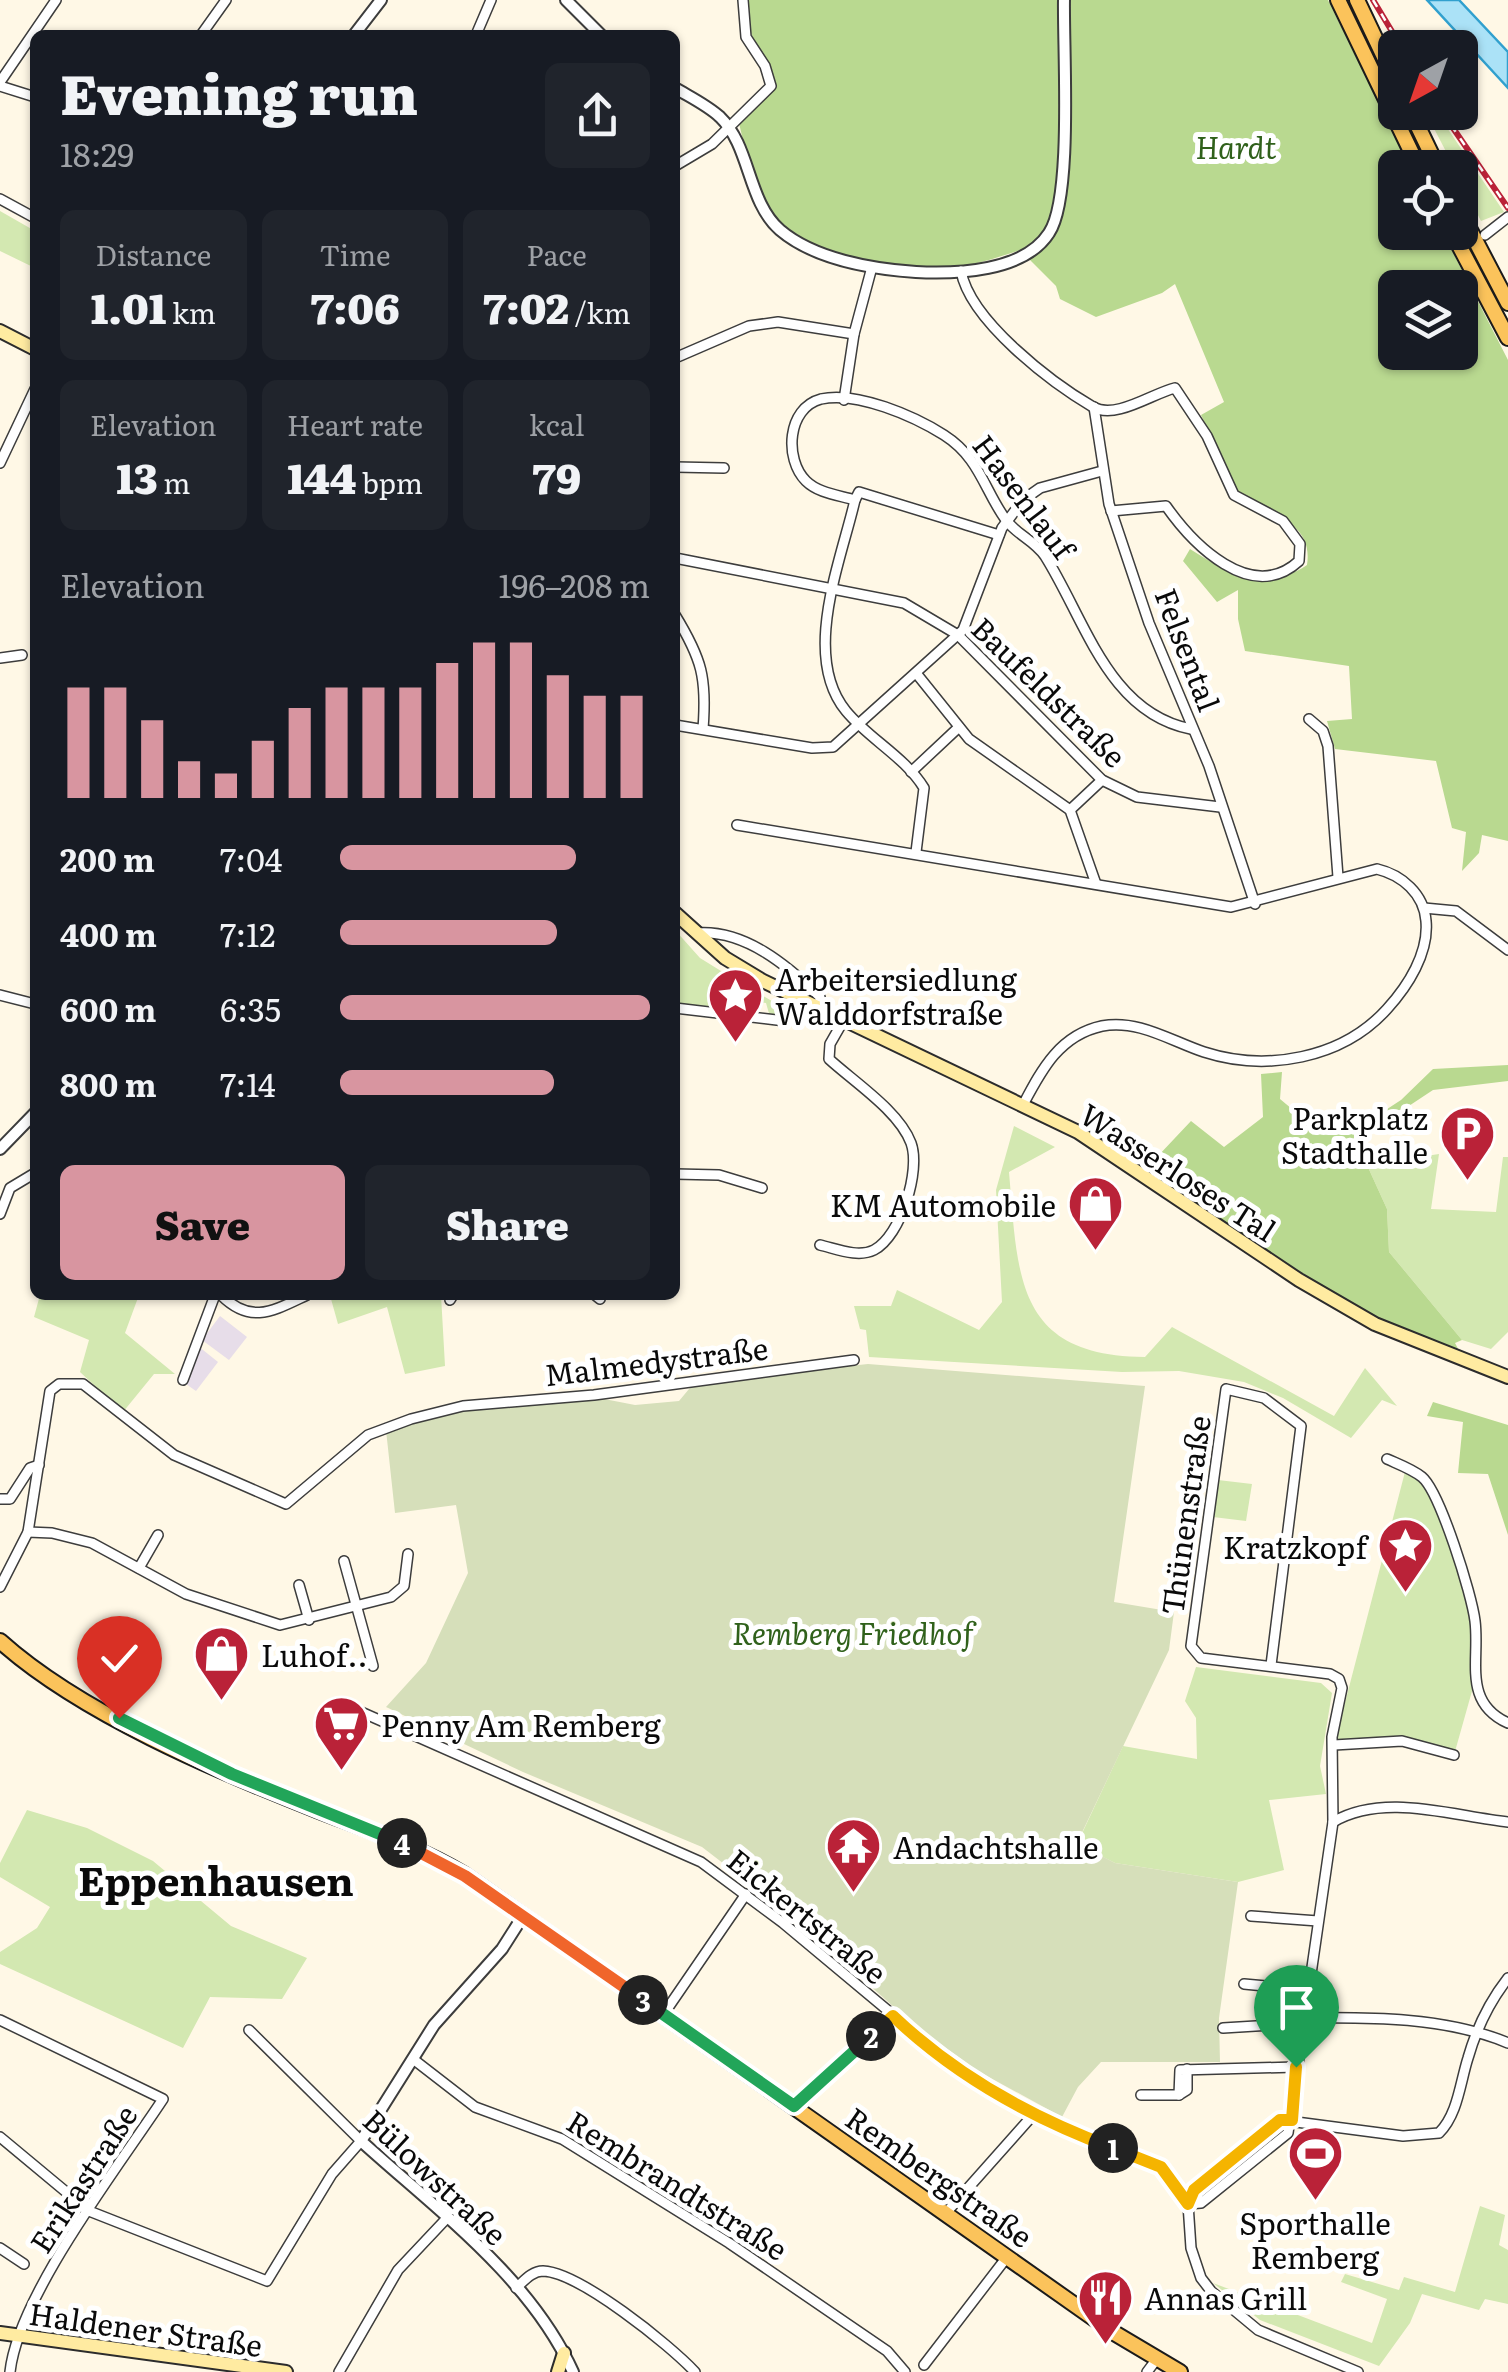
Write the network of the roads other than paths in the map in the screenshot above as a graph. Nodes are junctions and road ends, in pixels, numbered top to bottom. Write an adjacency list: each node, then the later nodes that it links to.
1 (56, 0): 10 (street)
2 (226, 0): 11 (street)
3 (381, 0): 12 (street)
4 (491, 0): 13 (street)
5 (566, 0): 14 (street)
6 (743, 0): 20 (street)
7 (1064, 0): 30 (street)
8 (1338, 0): 21 (main road)
9 (1357, 0): 16 (main road)
10 (36, 30)
11 (204, 30)
12 (358, 30)
13 (478, 30)
14 (596, 30)
15 (30, 39): 17 (street)
16 (1378, 44)
17 (0, 84): 19 (street)
18 (680, 91): 20 (street)
19 (30, 95)
20 (728, 128): 22 (street); 29 (street)
21 (1410, 150)
22 (680, 163)
23 (0, 199): 24 (street)
24 (30, 215)
25 (1508, 217): 26 (street)
26 (1485, 235)
27 (1478, 246): 31 (main road)
28 (1462, 250): 34 (main road)
29 (872, 267): 30 (street); 33 (street)
30 (961, 271): 39 (street)
31 (1508, 303)
32 (0, 331): 35 (main road)
33 (854, 334): 36 (street); 38 (street)
34 (1508, 338)
35 (30, 346)
36 (680, 356)
37 (30, 400): 40 (street)
38 (844, 400): 44 (street, Hasenlauf); 46 (street, Hasenlauf)
39 (1094, 407): 43 (street, Felsental); 45 (street)
40 (0, 463)
41 (680, 467): 42 (street)
42 (724, 468)
43 (1102, 471): 45 (street, Felsental); 46 (street)
44 (854, 500): 47 (street, Hasenlauf); 49 (street)
45 (1111, 511): 59 (street, Felsental)
46 (1006, 522): 47 (street); 59 (street, Hasenlauf)
47 (999, 535): 51 (street)
48 (680, 559): 49 (street, Baufeldstraße)
49 (835, 587): 51 (street, Baufeldstraße); 56 (street)
50 (680, 623): 60 (street)
51 (958, 635): 54 (street); 62 (street, Baufeldstraße)
52 (22, 655): 53 (street)
53 (0, 658)
54 (916, 673): 56 (street); 57 (street)
55 (1309, 719): 67 (street)
56 (860, 724): 60 (street); 61 (street)
57 (959, 726): 61 (street); 64 (street)
58 (680, 727): 60 (street)
59 (1191, 729): 63 (street, Felsental)
60 (703, 730)
61 (911, 772): 66 (street)
62 (1102, 780): 63 (street, Baufeldstraße); 64 (street)
63 (1220, 807): 69 (street, Felsental)
64 (1070, 810): 68 (street)
65 (738, 824): 66 (street)
66 (916, 852): 68 (street)
67 (1338, 877): 69 (street); 70 (street)
68 (1096, 884): 69 (street)
69 (1255, 904)
70 (1424, 908): 73 (street); 82 (street)
71 (680, 918): 72 (main road, Wasserloses Tal)
72 (695, 933): 78 (main road, Wasserloses Tal); 78 (street)
73 (1508, 950)
74 (0, 994): 75 (street)
75 (30, 1003)
76 (761, 1005): 79 (street)
77 (680, 1009): 79 (street)
78 (819, 1012): 81 (main road, Wasserloses Tal)
79 (760, 1019): 80 (street)
80 (784, 1021)
81 (842, 1022): 82 (main road, Wasserloses Tal); 91 (street)
82 (1024, 1103): 96 (main road, Wasserloses Tal)
83 (30, 1119): 84 (street)
84 (0, 1149)
85 (680, 1174): 89 (street)
86 (30, 1175): 88 (street)
87 (0, 1178): 88 (street)
88 (10, 1188): 90 (street)
89 (762, 1188)
90 (0, 1214)
91 (820, 1245)
92 (216, 1300): 97 (street)
93 (226, 1300): 94 (street)
94 (297, 1300)
95 (854, 1360): 99 (street, Malmedystraße)
96 (1508, 1377)
97 (183, 1380)
98 (1387, 1459): 114 (street)
99 (40, 1465): 100 (street); 101 (street)
100 (0, 1498)
101 (28, 1532): 105 (street); 107 (street)
102 (158, 1534): 105 (street)
103 (408, 1554): 108 (street)
104 (344, 1561): 108 (street)
105 (139, 1568): 109 (street)
106 (299, 1585): 109 (street)
107 (0, 1587)
108 (357, 1606): 109 (street); 112 (street)
109 (309, 1620)
110 (0, 1640): 120 (main road, Rembergstraße)
111 (1271, 1665): 111 (street, Thünenstraße); 115 (street, Thünenstraße)
112 (373, 1666)
113 (343, 1704): 119 (street, Eickertstraße)
114 (1508, 1723)
115 (1334, 1745): 116 (street); 117 (street, Thünenstraße)
116 (1454, 1755)
117 (1334, 1822): 118 (street); 122 (street, Thünenstraße)
118 (1508, 1822)
119 (746, 1894): 126 (street); 127 (street, Eickertstraße)
120 (524, 1916): 126 (main road, Rembergstraße); 134 (street)
121 (1251, 1916): 122 (street)
122 (1318, 1921): 125 (street, Thünenstraße)
123 (1508, 1978): 132 (street)
124 (1244, 1984): 125 (street)
125 (1308, 1990): 129 (street, Thünenstraße)
126 (663, 2014): 137 (main road, Rembergstraße)
127 (893, 2016): 137 (street); 138 (street, Eickertstraße)
128 (0, 2020): 143 (street, Erikastraße)
129 (1304, 2020): 130 (street); 132 (street); 135 (street, Thünenstraße)
130 (1223, 2028)
131 (249, 2030): 141 (street, Bülowstraße)
132 (1478, 2030): 133 (street); 139 (street)
133 (1508, 2043)
134 (413, 2060): 141 (street); 161 (street, Rembrandtstraße)
135 (1296, 2067): 136 (street); 139 (street, Thünenstraße)
136 (1141, 2095)
137 (794, 2106): 144 (main road, Rembergstraße)
138 (1033, 2115): 142 (street, Eickertstraße); 144 (street)
139 (1292, 2120): 142 (street)
140 (0, 2137): 143 (street)
141 (360, 2141): 143 (street); 145 (street, Bülowstraße)
142 (1188, 2204): 163 (street)
143 (89, 2211): 151 (street, Erikastraße)
144 (945, 2214): 147 (main road, Rembergstraße)
145 (447, 2218): 149 (street, Bülowstraße); 157 (street)
146 (0, 2248): 148 (street)
147 (1007, 2257): 153 (street); 154 (main road, Rembergstraße)
148 (24, 2264)
149 (516, 2288): 152 (street, Bülowstraße); 160 (street)
150 (0, 2333): 151 (main road, Haldener Straße)
151 (16, 2337): 155 (street); 156 (main road, Haldener Straße)
152 (564, 2353): 158 (main road); 159 (street, Bülowstraße)
153 (924, 2365)
154 (1152, 2366): 162 (main road, Rembergstraße)
155 (10, 2372)
156 (286, 2372)
157 (339, 2372)
158 (558, 2372)
159 (573, 2372)
160 (695, 2372)
161 (905, 2372)
162 (1180, 2372)
163 (1358, 2372)

